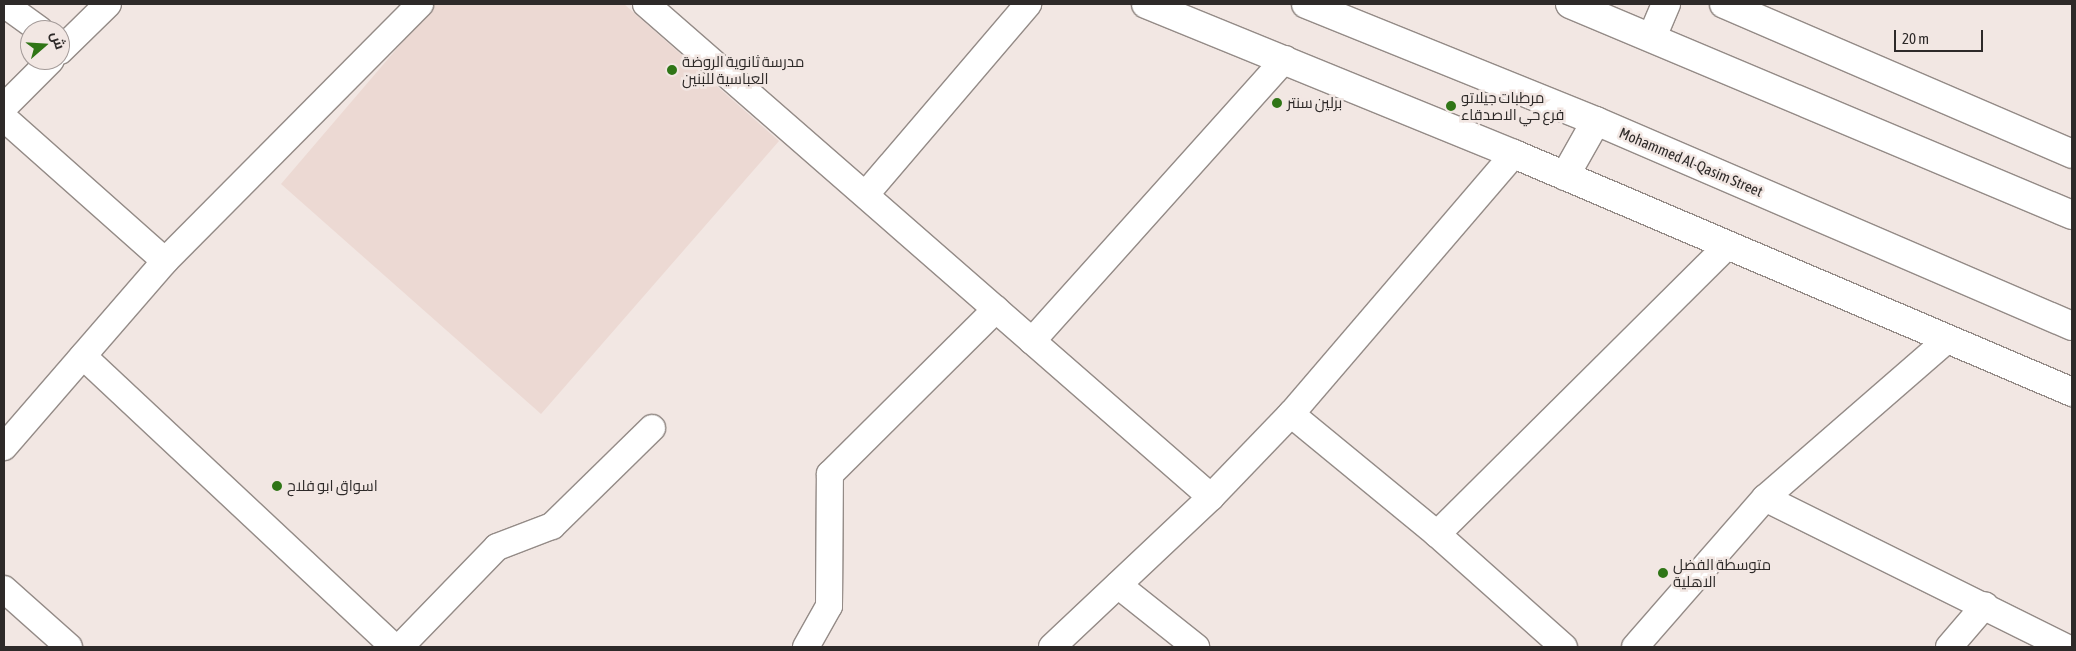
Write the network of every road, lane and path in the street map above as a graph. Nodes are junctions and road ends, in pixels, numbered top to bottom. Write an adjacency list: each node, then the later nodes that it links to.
1 (4, 4): 11 (street)
2 (108, 4): 13 (street)
3 (420, 4): 25 (street)
4 (646, 4): 22 (street)
5 (1028, 4): 22 (street)
6 (1146, 4): 14 (main road)
7 (1306, 4): 18 (main road, Mohammed Al-Qasim Street)
8 (1570, 4): 12 (main road)
9 (1666, 4): 12 (main road)
10 (1724, 4): 20 (main road)
11 (26, 20)
12 (1652, 37): 23 (main road)
13 (70, 40)
14 (1284, 59): 19 (main road); 29 (street)
15 (40, 70): 16 (street)
16 (4, 107)
17 (4, 118): 25 (street)
18 (1596, 121): 21 (main road); 27 (main road, Mohammed Al-Qasim Street)
19 (1514, 154): 21 (main road); 32 (street)
20 (2072, 154)
21 (1565, 176): 24 (main road)
22 (866, 194): 26 (street)
23 (2072, 215)
24 (1728, 245): 28 (main road); 37 (street)
25 (165, 261): 30 (street)
26 (996, 309): 29 (street); 44 (street)
27 (2072, 326)
28 (1948, 339): 31 (main road); 36 (street)
29 (1032, 341): 35 (street)
30 (83, 356): 34 (street); 42 (street)
31 (2072, 392)
32 (1291, 414): 35 (street); 37 (street)
33 (652, 428): 43 (street)
34 (4, 447)
35 (1210, 497): 38 (street)
36 (1765, 498): 40 (street); 48 (street)
37 (1437, 534): 47 (street)
38 (1118, 585): 45 (street); 46 (street)
39 (4, 589): 41 (street)
40 (1985, 605): 49 (street); 50 (street)
41 (70, 647)
42 (394, 647)
43 (400, 647)
44 (806, 647)
45 (1052, 647)
46 (1196, 647)
47 (1564, 647)
48 (1635, 647)
49 (1949, 647)
50 (2065, 647)

